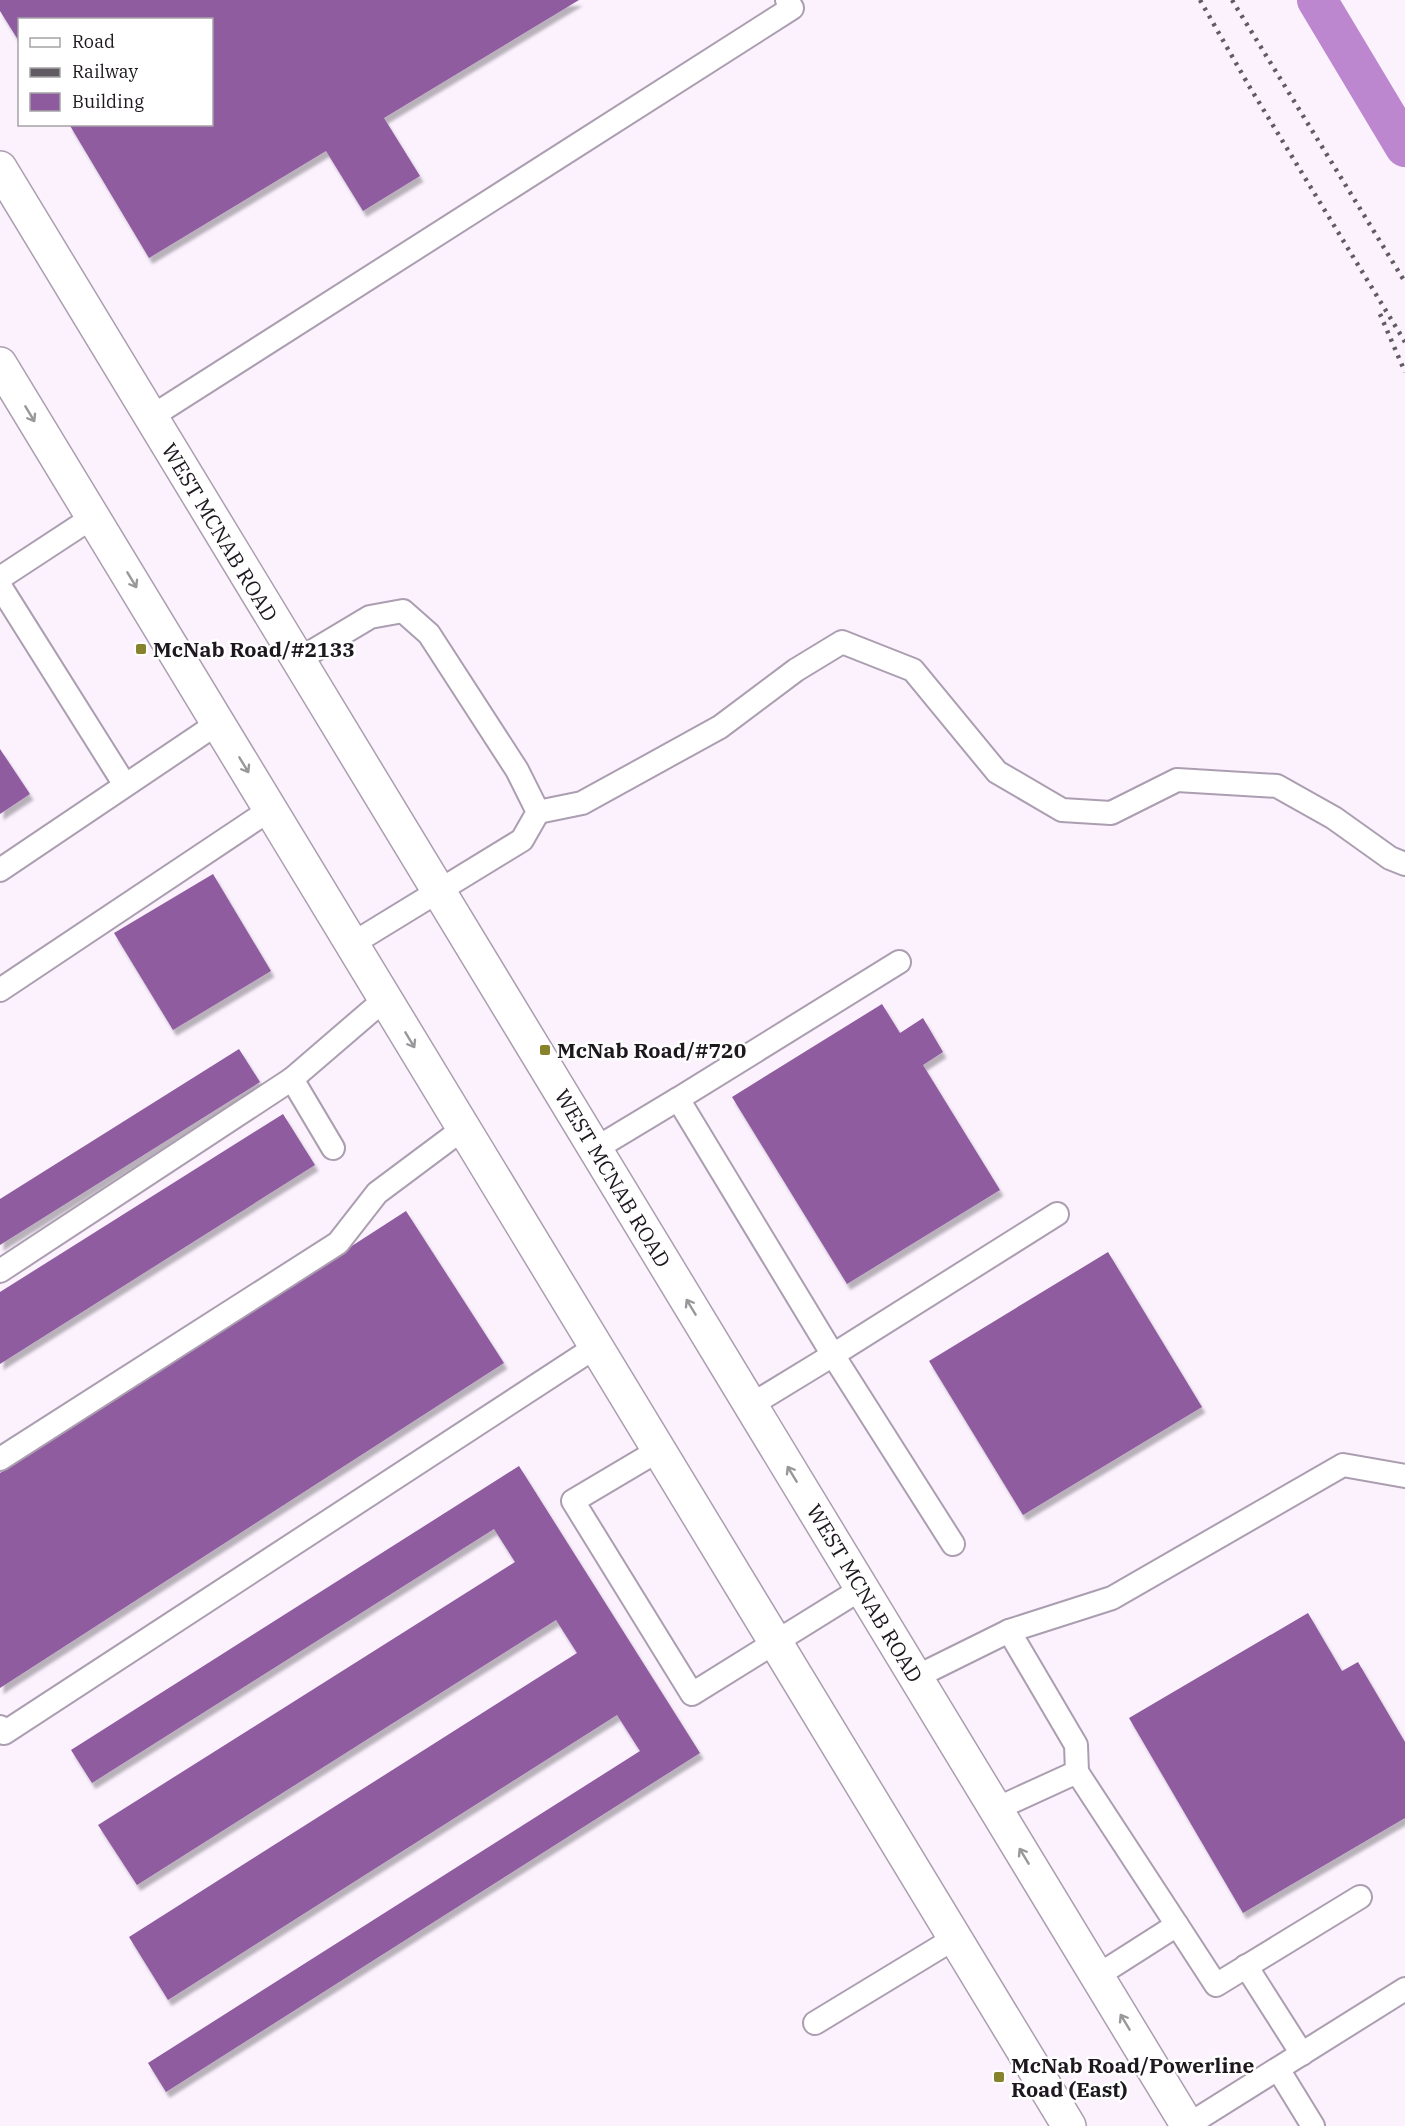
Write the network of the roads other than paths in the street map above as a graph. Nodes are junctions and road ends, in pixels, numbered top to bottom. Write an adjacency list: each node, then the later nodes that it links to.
1 (787, 0): 4 (lane)
2 (0, 168): 4 (main road, WEST MCNAB ROAD)
3 (0, 364): 5 (main road, one-way to 5)
4 (151, 417): 8 (main road, WEST MCNAB ROAD)
5 (93, 517): 6 (lane); 9 (main road, one-way to 9)
6 (0, 578)
7 (0, 586): 10 (lane)
8 (298, 660): 12 (lane); 15 (main road, WEST MCNAB ROAD)
9 (218, 723): 10 (lane); 11 (main road, one-way to 11)
10 (125, 785): 14 (lane)
11 (271, 809): 16 (main road); 18 (lane)
12 (538, 812): 13 (lane); 15 (lane)
13 (1405, 864)
14 (0, 870)
15 (439, 891): 16 (lane); 24 (main road, WEST MCNAB ROAD)
16 (352, 944): 19 (main road)
17 (899, 962): 21 (lane)
18 (0, 990)
19 (386, 999): 20 (lane); 22 (main road, one-way to 22)
20 (292, 1079): 23 (lane); 26 (lane)
21 (678, 1099): 24 (lane); 28 (lane)
22 (464, 1128): 27 (main road); 31 (lane)
23 (333, 1148)
24 (595, 1149): 29 (main road, WEST MCNAB ROAD, one-way to 24)
25 (1057, 1214): 28 (lane)
26 (0, 1271)
27 (597, 1347): 30 (main road); 38 (lane)
28 (833, 1355): 29 (lane); 33 (lane)
29 (751, 1405): 34 (main road, WEST MCNAB ROAD, one-way to 29)
30 (658, 1450): 36 (main road); 36 (lane)
31 (0, 1459)
32 (1405, 1476): 35 (lane)
33 (953, 1544)
34 (861, 1589): 36 (lane); 37 (main road, WEST MCNAB ROAD)
35 (1009, 1631): 37 (lane); 39 (lane)
36 (776, 1643): 43 (main road)
37 (916, 1677): 40 (main road, WEST MCNAB ROAD)
38 (0, 1727)
39 (1077, 1772): 40 (lane); 42 (lane)
40 (996, 1809): 45 (main road, WEST MCNAB ROAD, one-way to 40)
41 (1360, 1897): 44 (lane)
42 (1178, 1926): 44 (lane); 45 (lane)
43 (955, 1938): 47 (lane); 51 (main road)
44 (1246, 1966): 48 (lane)
45 (1098, 1976): 50 (main road, WEST MCNAB ROAD, one-way to 45)
46 (1405, 1989): 48 (lane)
47 (815, 2023)
48 (1302, 2054): 49 (lane)
49 (1278, 2069): 50 (lane); 52 (lane)
50 (1188, 2125)
51 (1069, 2126)
52 (1313, 2126)

